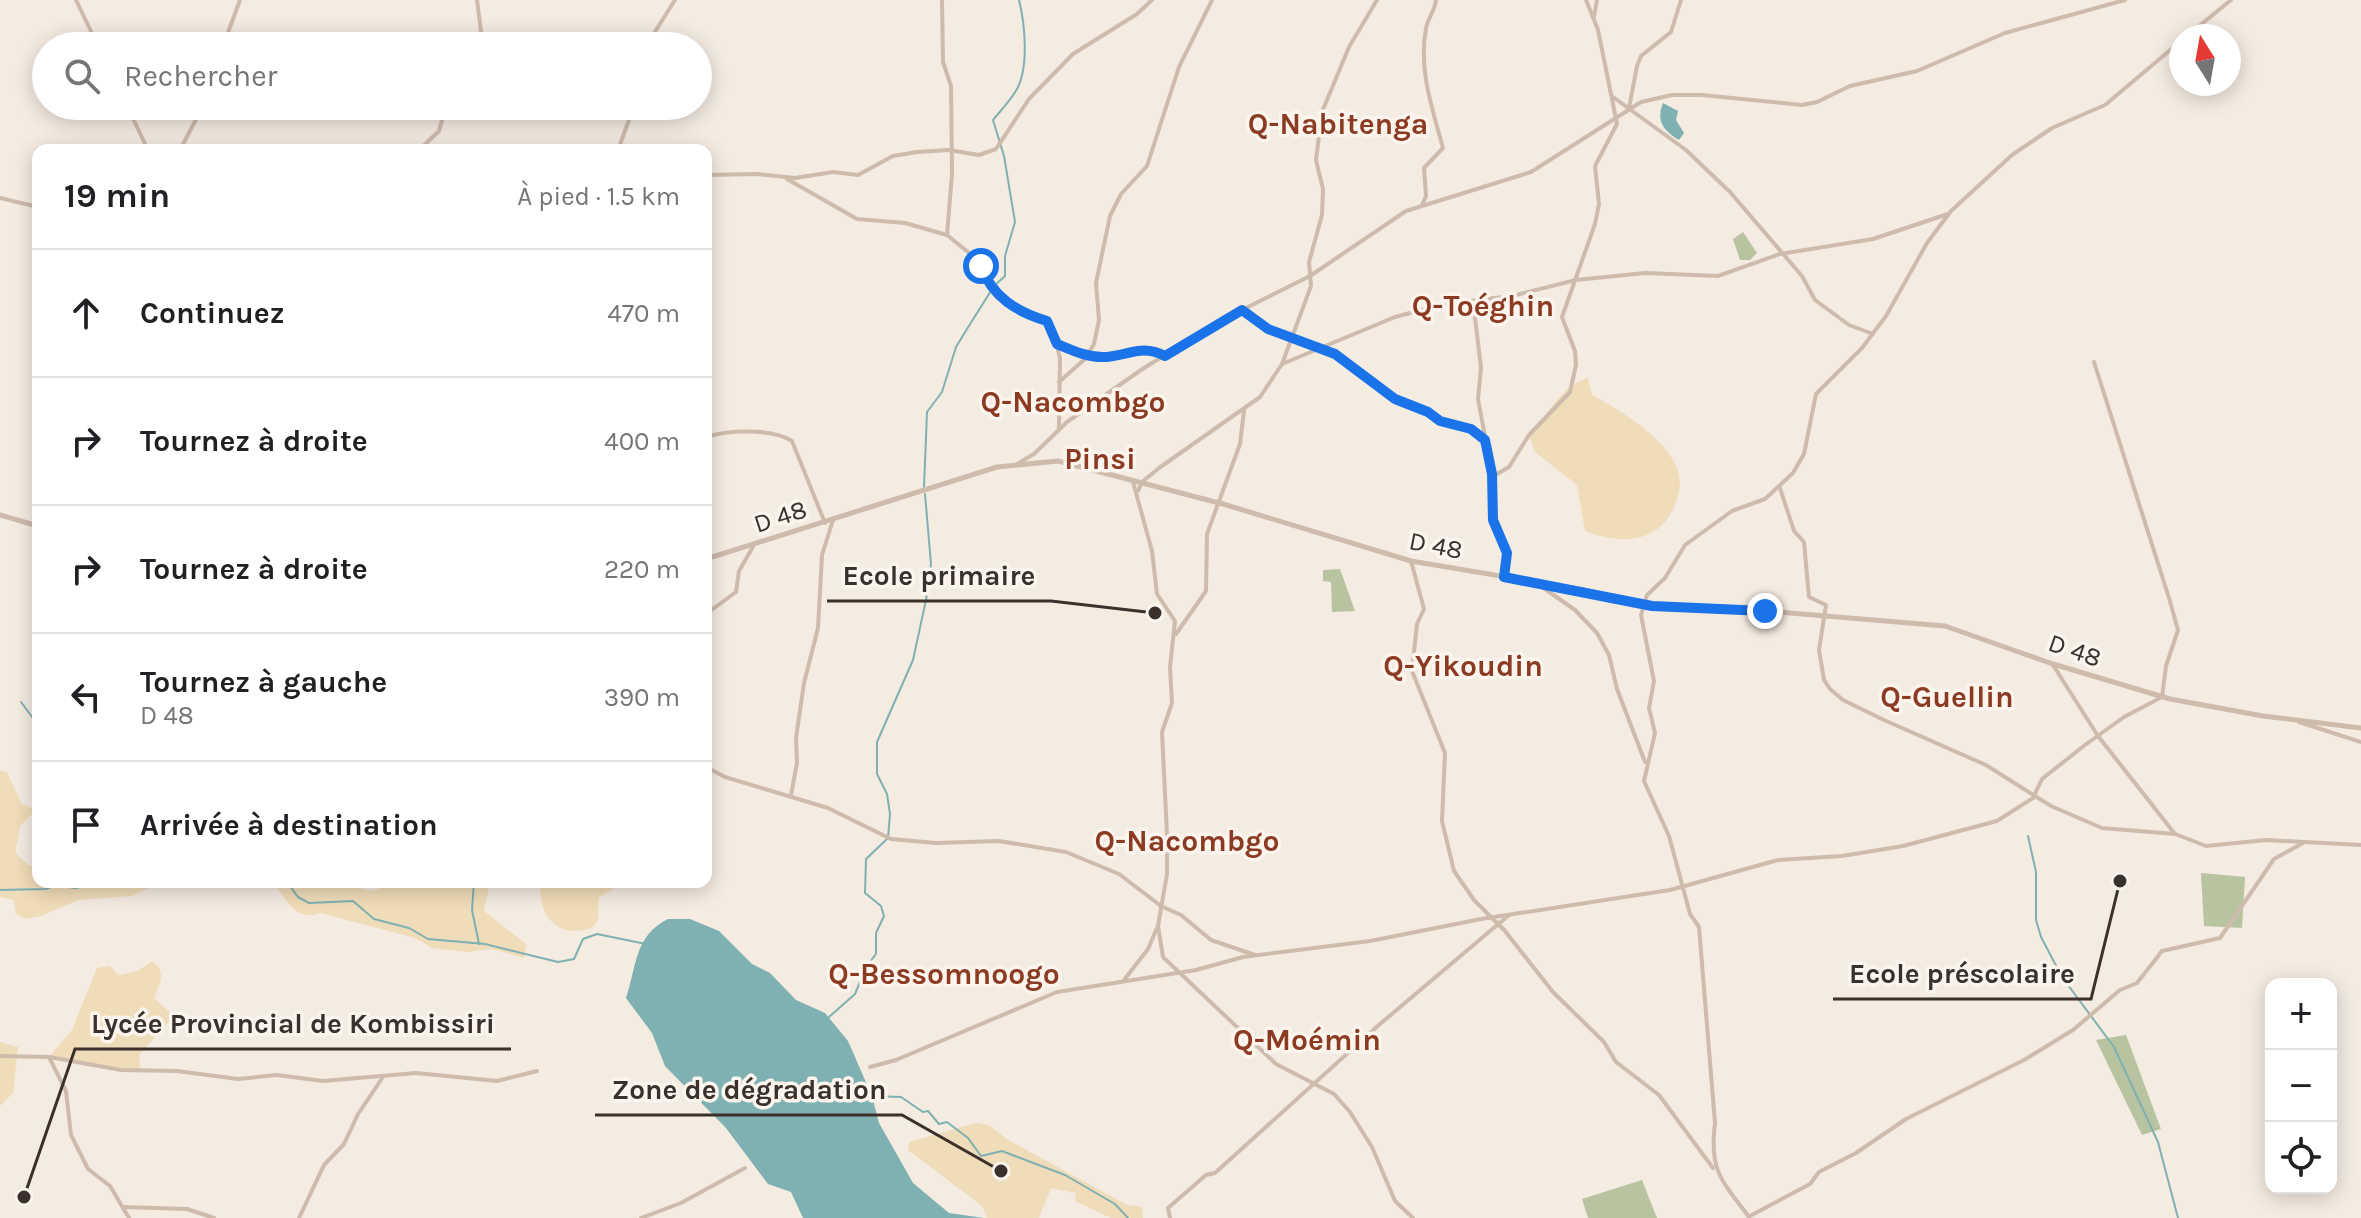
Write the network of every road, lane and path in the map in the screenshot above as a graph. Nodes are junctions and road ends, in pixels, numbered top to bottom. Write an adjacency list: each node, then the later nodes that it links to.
1 (76, 0): 17 (street)
2 (240, 0): 18 (street)
3 (477, 0): 19 (street)
4 (675, 0): 20 (street)
5 (942, 0): 33 (street)
6 (1152, 0): 33 (street)
7 (1212, 0): 50 (street)
8 (1377, 0): 42 (street)
9 (1436, 0): 37 (street)
10 (1586, 0): 15 (street)
11 (1597, 0): 15 (street)
12 (1681, 0): 23 (street)
13 (2125, 0): 23 (street)
14 (2231, 0): 16 (street)
15 (1594, 18): 22 (street)
16 (2202, 24)
17 (91, 32)
18 (228, 32)
19 (481, 32)
20 (655, 32)
21 (2169, 51): 39 (street)
22 (1611, 96): 23 (street); 24 (street)
23 (1629, 108): 24 (street); 41 (street)
24 (1616, 116): 37 (street); 43 (street)
25 (134, 120): 29 (street)
26 (196, 120): 30 (street)
27 (442, 120): 31 (street)
28 (629, 120): 32 (street)
29 (145, 144)
30 (183, 144)
31 (425, 144)
32 (620, 144)
33 (949, 150): 35 (street); 40 (street)
34 (712, 175): 35 (street)
35 (785, 178): 40 (street)
36 (0, 198): 38 (street)
37 (1422, 205): 42 (street)
38 (32, 206)
39 (1948, 214): 41 (street); 46 (street)
40 (947, 235): 48 (street)
41 (1780, 254): 43 (street); 46 (street)
42 (1310, 276): 45 (street); 47 (street)
43 (1576, 280): 44 (street); 60 (street)
44 (1472, 300): 49 (street); 58 (street)
45 (1242, 310): 47 (street); 51 (street)
46 (1873, 334): 63 (street)
47 (1290, 338): 49 (street); 53 (street)
48 (1057, 344): 50 (street); 54 (street)
49 (1322, 348): 53 (street); 58 (street)
50 (1088, 356): 51 (street); 54 (street)
51 (1165, 356): 56 (street)
52 (2094, 362): 80 (street)
53 (1282, 364): 55 (street)
54 (1059, 382): 56 (street)
55 (1245, 408): 62 (street); 65 (street)
56 (1059, 430): 59 (street)
57 (712, 436): 68 (street)
58 (1485, 440): 60 (street)
59 (1017, 464): 61 (street, D 48); 67 (street, D 48)
60 (1492, 477): 73 (street)
61 (1132, 479): 62 (street, D 48); 64 (street)
62 (1142, 482): 64 (street); 65 (street, D 48)
63 (1780, 487): 75 (street); 77 (street)
64 (1137, 493): 78 (street)
65 (1216, 502): 72 (street, D 48); 78 (street)
66 (0, 515): 69 (street)
67 (833, 520): 68 (street, D 48); 87 (street)
68 (825, 523): 70 (street, D 48)
69 (32, 524)
70 (754, 545): 71 (street, D 48); 76 (street)
71 (712, 557)
72 (1411, 561): 73 (street, D 48); 95 (street)
73 (1504, 577): 74 (street, D 48)
74 (1533, 581): 75 (street, D 48); 85 (street)
75 (1644, 604): 77 (street, D 48); 85 (street)
76 (712, 610)
77 (1823, 615): 79 (street, D 48); 88 (street)
78 (1175, 637): 93 (street)
79 (2053, 664): 80 (street, D 48); 83 (street)
80 (2162, 697): 81 (street, D 48); 83 (street)
81 (2296, 721): 82 (street, D 48); 84 (street)
82 (2361, 728)
83 (2098, 736): 88 (street); 89 (street)
84 (2361, 742)
85 (1646, 764): 92 (street)
86 (712, 770): 87 (street)
87 (791, 795): 93 (street)
88 (2033, 798): 89 (street); 92 (street)
89 (2175, 834): 90 (street)
90 (2305, 842): 91 (street); 110 (street)
91 (2361, 845)
92 (1682, 886): 94 (street); 108 (street)
93 (1161, 906): 97 (street); 98 (street)
94 (1510, 915): 95 (street); 96 (street)
95 (1491, 918): 96 (street); 98 (street)
96 (1498, 924): 106 (street); 108 (street)
97 (1158, 926): 99 (street); 100 (street)
98 (1258, 956): 99 (street)
99 (1175, 972): 100 (street); 106 (street)
100 (1124, 980): 103 (street)
101 (0, 1056): 102 (street)
102 (49, 1057): 105 (street); 109 (street)
103 (870, 1067)
104 (537, 1071): 105 (street)
105 (383, 1077): 113 (street)
106 (1316, 1083): 115 (street); 116 (street)
107 (745, 1168): 114 (street)
108 (1715, 1170): 110 (street)
109 (123, 1207): 111 (street); 112 (street)
110 (1749, 1217)
111 (129, 1218)
112 (214, 1218)
113 (299, 1218)
114 (641, 1218)
115 (1170, 1218)
116 (1413, 1218)

